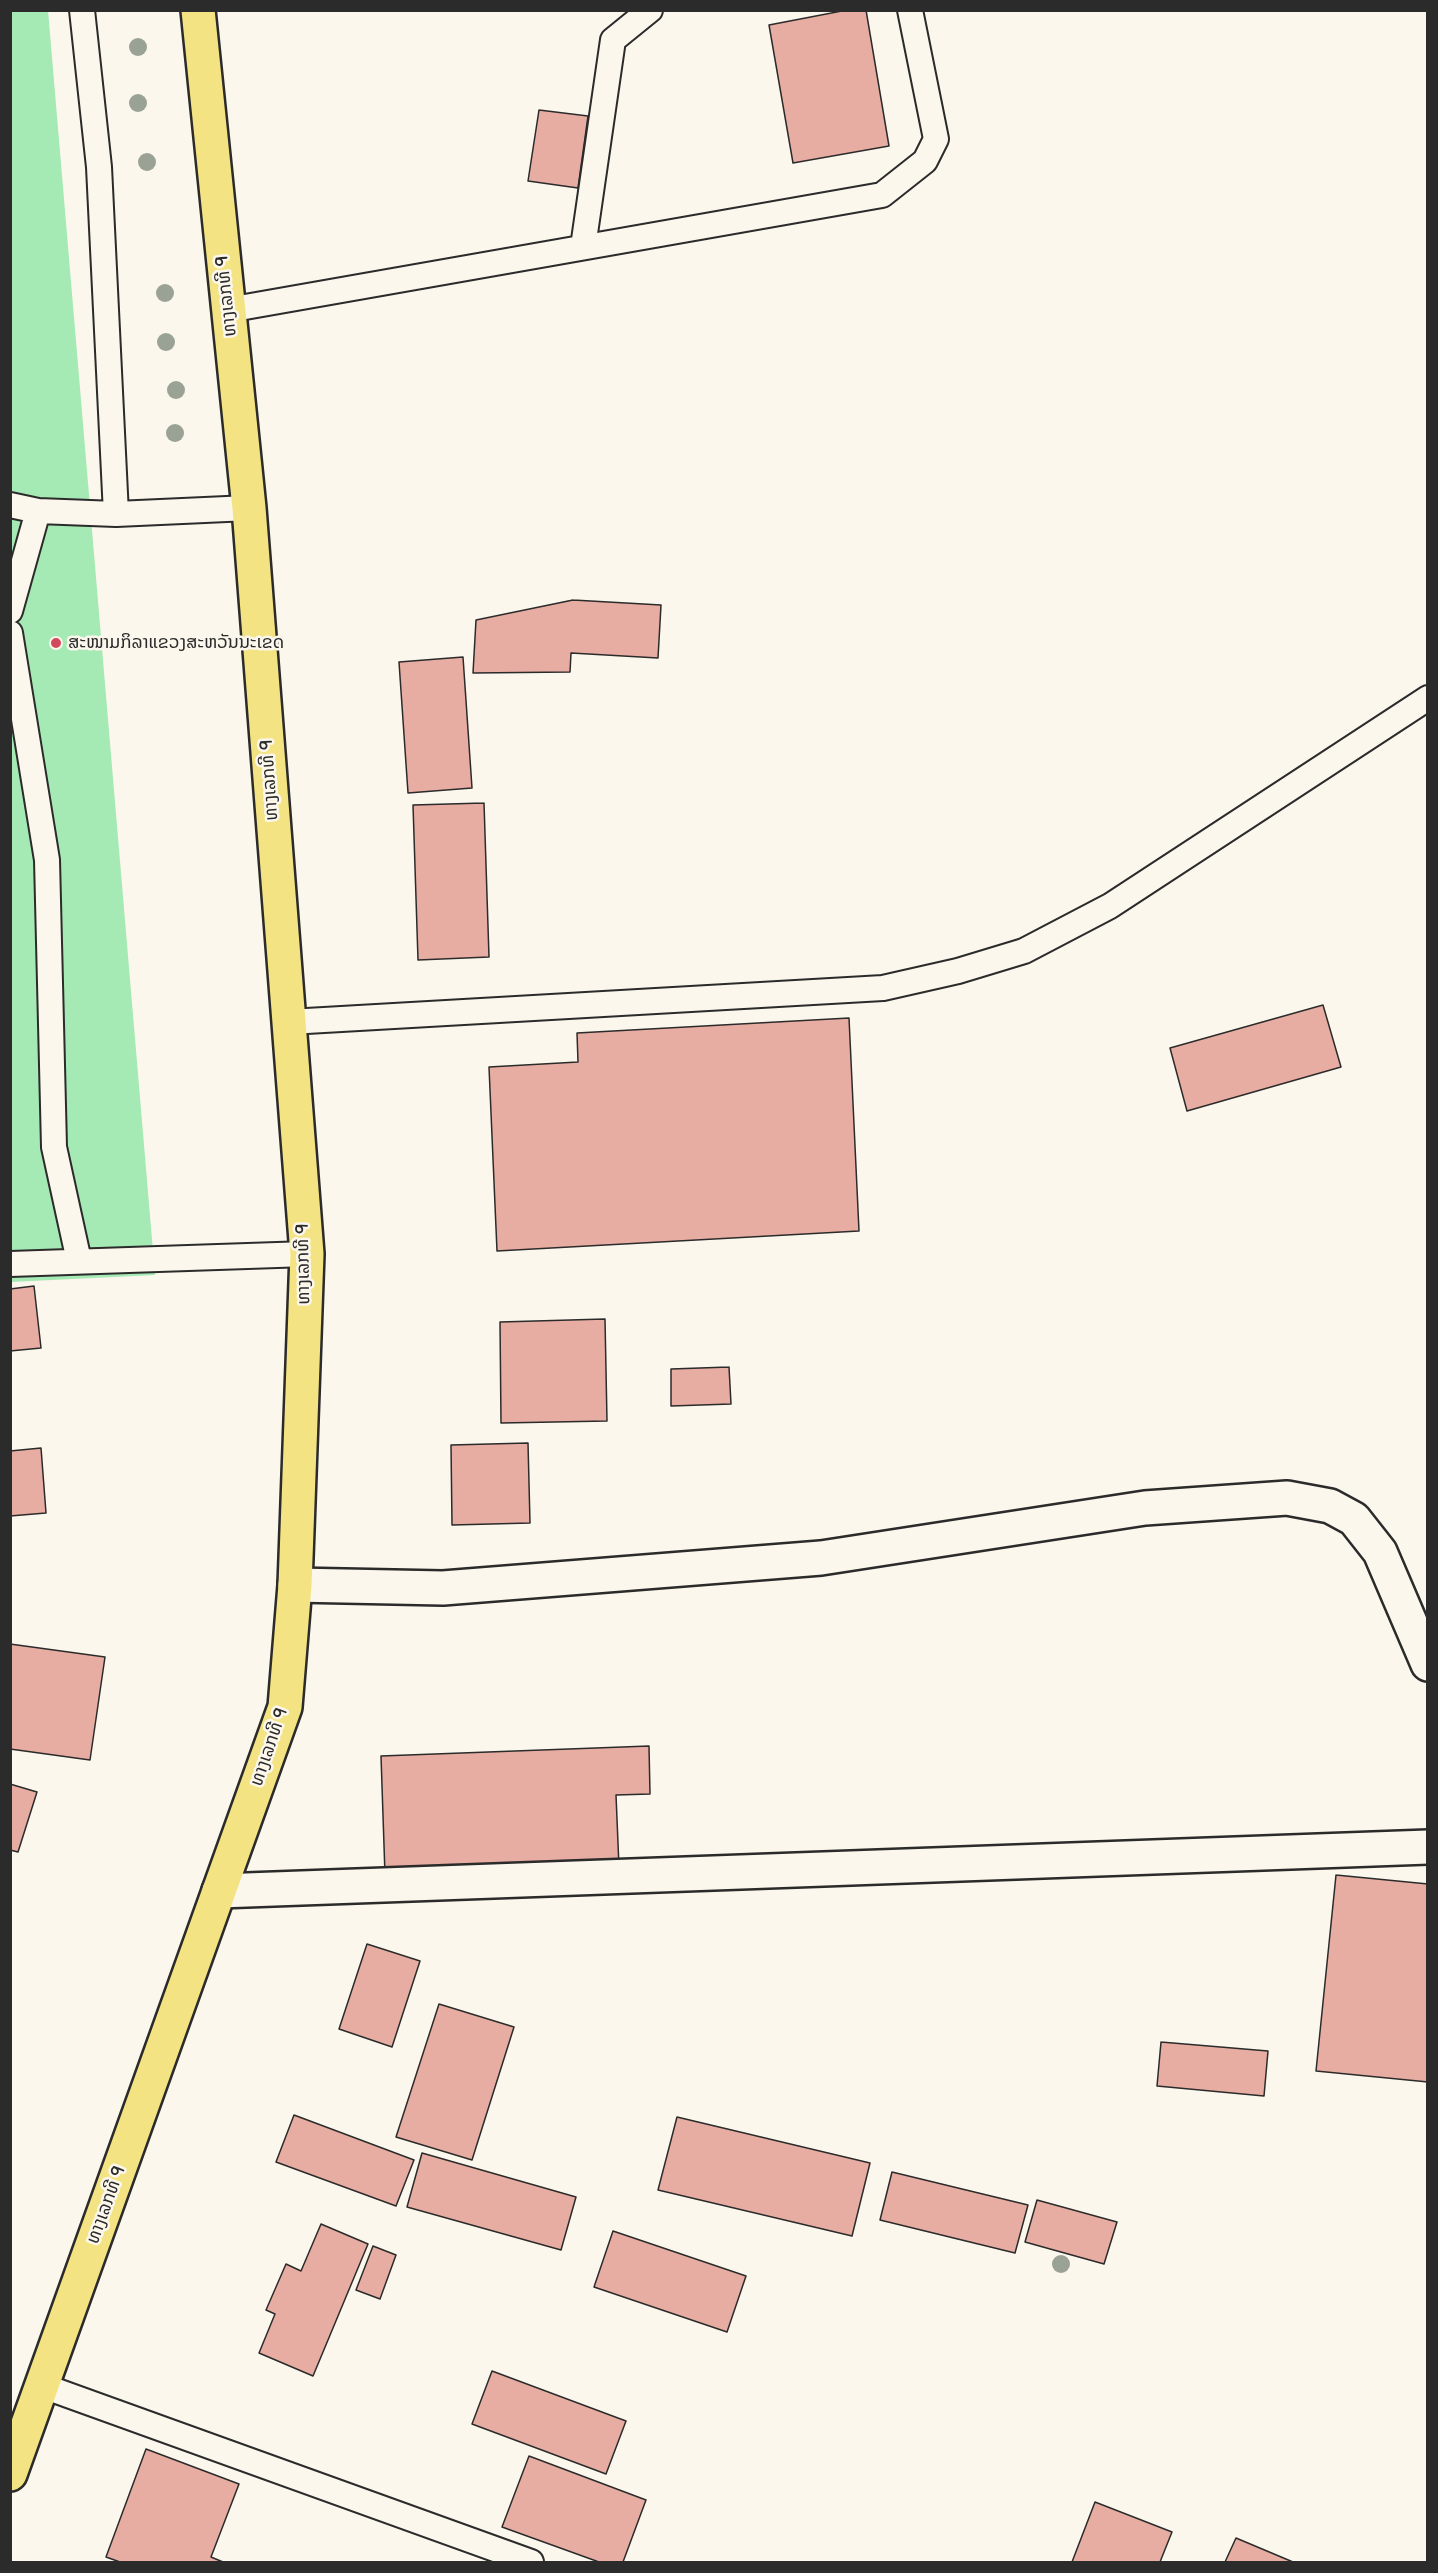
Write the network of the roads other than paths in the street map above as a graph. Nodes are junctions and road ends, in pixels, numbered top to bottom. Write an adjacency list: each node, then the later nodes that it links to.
1 (82, 10): 10 (lane)
2 (198, 10): 6 (main road, ທາງເລກທີ 9)
3 (650, 10): 5 (lane)
4 (910, 10): 5 (lane)
5 (583, 247): 6 (lane)
6 (228, 310): 8 (main road, ທາງເລກທີ 9)
7 (10, 505): 9 (lane)
8 (249, 508): 10 (lane); 14 (main road, ທາງເລກທີ 9)
9 (38, 511): 10 (lane); 11 (lane)
10 (116, 514)
11 (10, 611)
12 (10, 633): 16 (lane)
13 (1428, 698): 14 (lane)
14 (289, 1022): 15 (main road, ທາງເລກທີ 9)
15 (307, 1254): 16 (lane); 18 (main road, ທາງເລກທີ 9)
16 (79, 1261): 17 (lane)
17 (10, 1264)
18 (295, 1585): 19 (street); 21 (main road, ທາງເລກທີ 9)
19 (1428, 1664)
20 (1428, 1847): 21 (street)
21 (219, 1891): 22 (main road, ທາງເລກທີ 9)
22 (43, 2386): 23 (main road, ທາງເລກທີ 9); 24 (lane)
23 (10, 2474)
24 (531, 2562)

